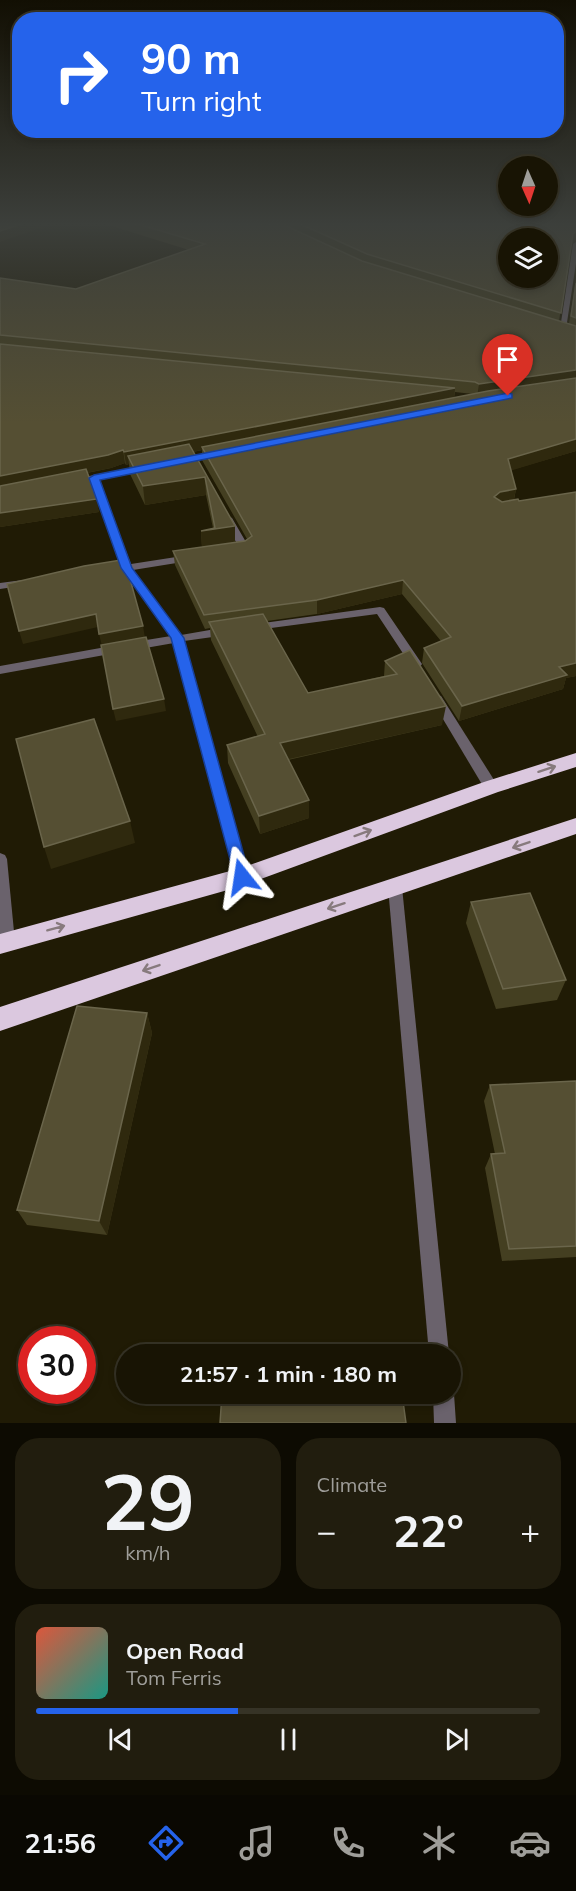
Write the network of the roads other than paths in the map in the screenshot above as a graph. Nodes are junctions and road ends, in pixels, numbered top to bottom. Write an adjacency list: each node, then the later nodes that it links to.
1 (571, 289): 2 (street)
2 (552, 326)
3 (150, 467): 4 (street)
4 (94, 478): 5 (street); 9 (street)
5 (59, 485)
6 (223, 509): 7 (street)
7 (233, 551)
8 (198, 557): 9 (street)
9 (127, 568): 10 (street); 13 (street)
10 (104, 572)
11 (34, 582): 12 (street)
12 (0, 586)
13 (177, 638): 14 (street); 16 (street); 19 (street)
14 (0, 670)
15 (576, 760): 16 (highway, one-way to 15)
16 (491, 787): 19 (highway, one-way to 16)
17 (576, 826): 20 (highway, one-way to 20)
18 (0, 859): 21 (street)
19 (242, 877): 21 (highway, one-way to 19)
20 (395, 887): 22 (highway, one-way to 22); 23 (street)
21 (4, 943)
22 (0, 1019)
23 (438, 1344)
24 (444, 1404): 25 (street)
25 (446, 1423)

